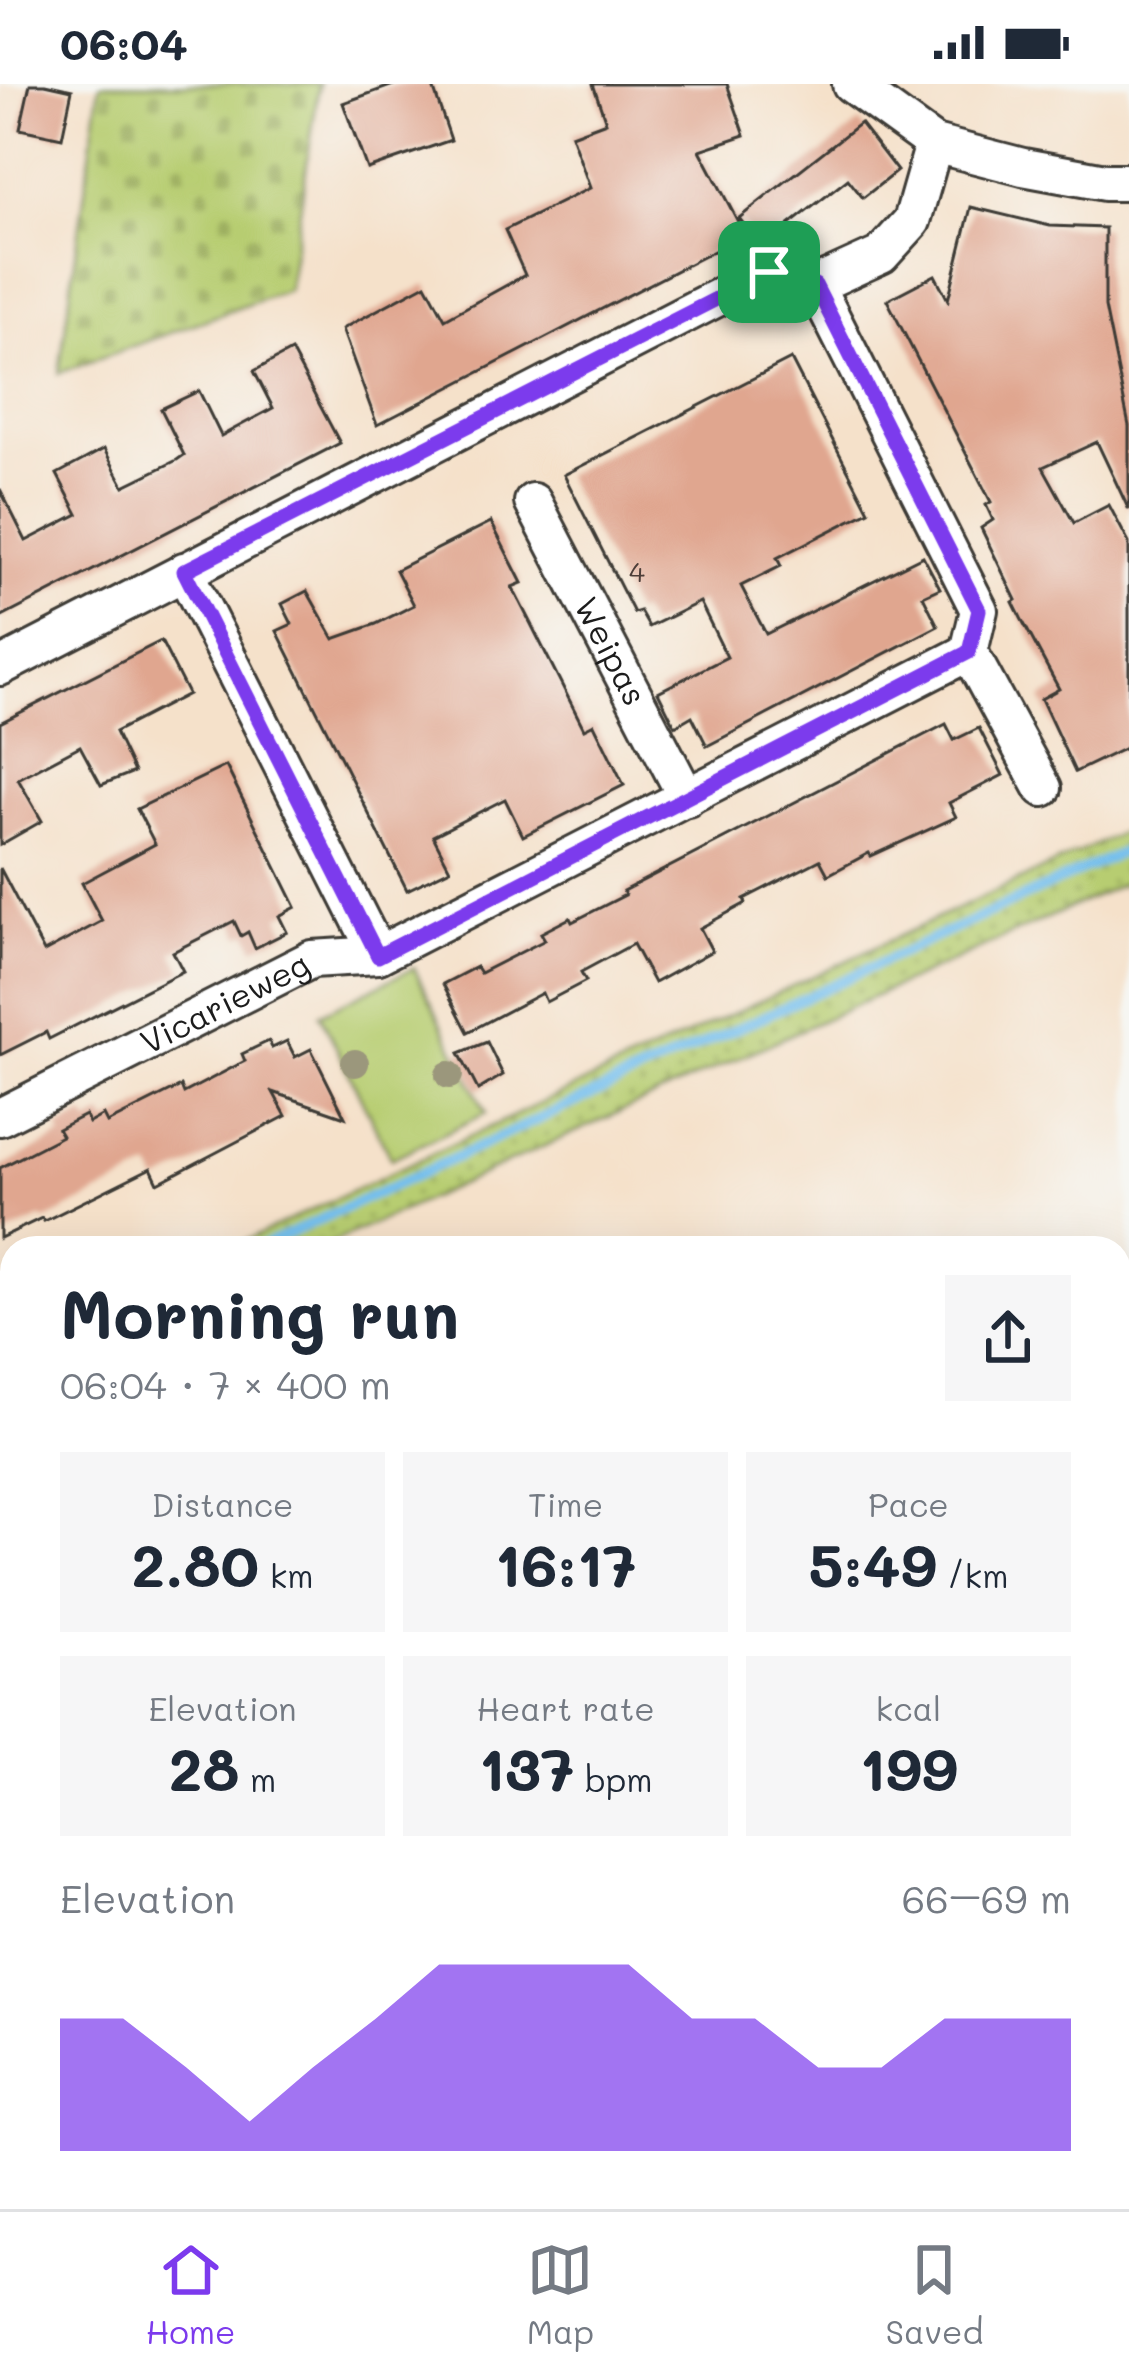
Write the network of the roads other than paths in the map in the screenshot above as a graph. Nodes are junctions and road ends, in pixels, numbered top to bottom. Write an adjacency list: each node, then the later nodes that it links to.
1 (851, 84): 2 (street)
2 (934, 144): 3 (street); 4 (street)
3 (1129, 182)
4 (815, 285): 6 (street); 7 (street)
5 (532, 502): 10 (street, Weipas)
6 (184, 571): 8 (street); 11 (street)
7 (969, 652): 9 (street); 10 (street, Vicarieweg)
8 (0, 667)
9 (1043, 788)
10 (687, 798): 11 (street, Vicarieweg)
11 (378, 956): 12 (street, Vicarieweg)
12 (0, 1117)

